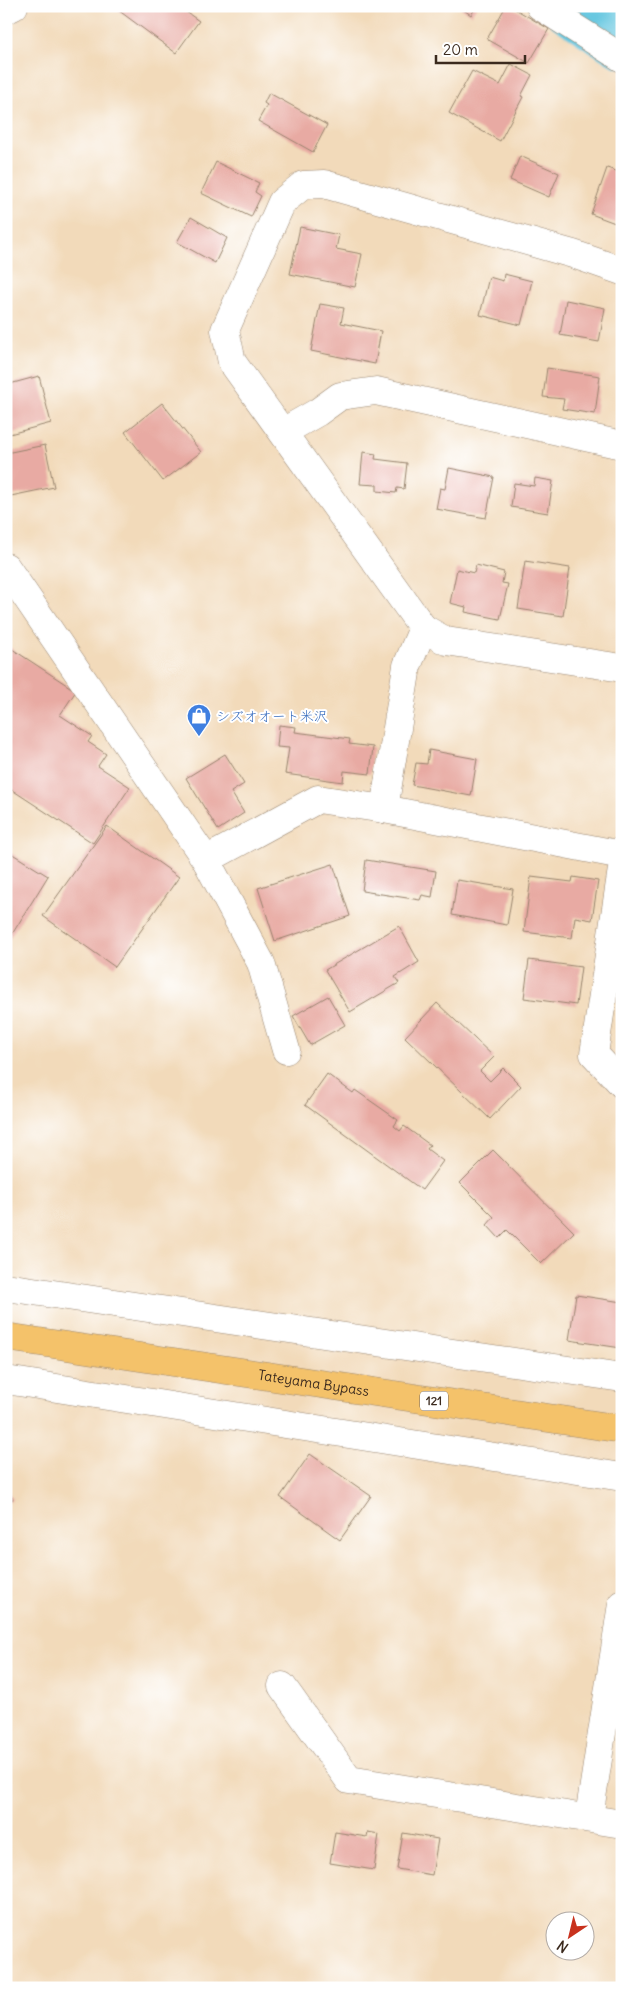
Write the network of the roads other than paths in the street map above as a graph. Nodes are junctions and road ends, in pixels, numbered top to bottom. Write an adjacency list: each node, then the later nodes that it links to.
1 (14, 6): 3 (street)
2 (540, 6): 4 (street)
3 (6, 10)
4 (622, 58)
5 (622, 271): 6 (street)
6 (283, 432): 7 (street); 9 (street)
7 (622, 445)
8 (6, 567): 13 (street)
9 (423, 628): 10 (street); 11 (street)
10 (622, 668)
11 (384, 809): 12 (street); 13 (street)
12 (622, 855)
13 (206, 860): 15 (street)
14 (622, 869): 16 (street)
15 (286, 1050)
16 (622, 1084)
17 (6, 1287): 19 (street)
18 (6, 1336): 21 (highway, Tateyama Bypass / 121)
19 (622, 1378)
20 (6, 1380): 22 (street)
21 (622, 1429)
22 (622, 1477)
23 (622, 1604): 25 (street)
24 (282, 1686): 25 (street)
25 (589, 1817): 26 (street)
26 (622, 1824)

